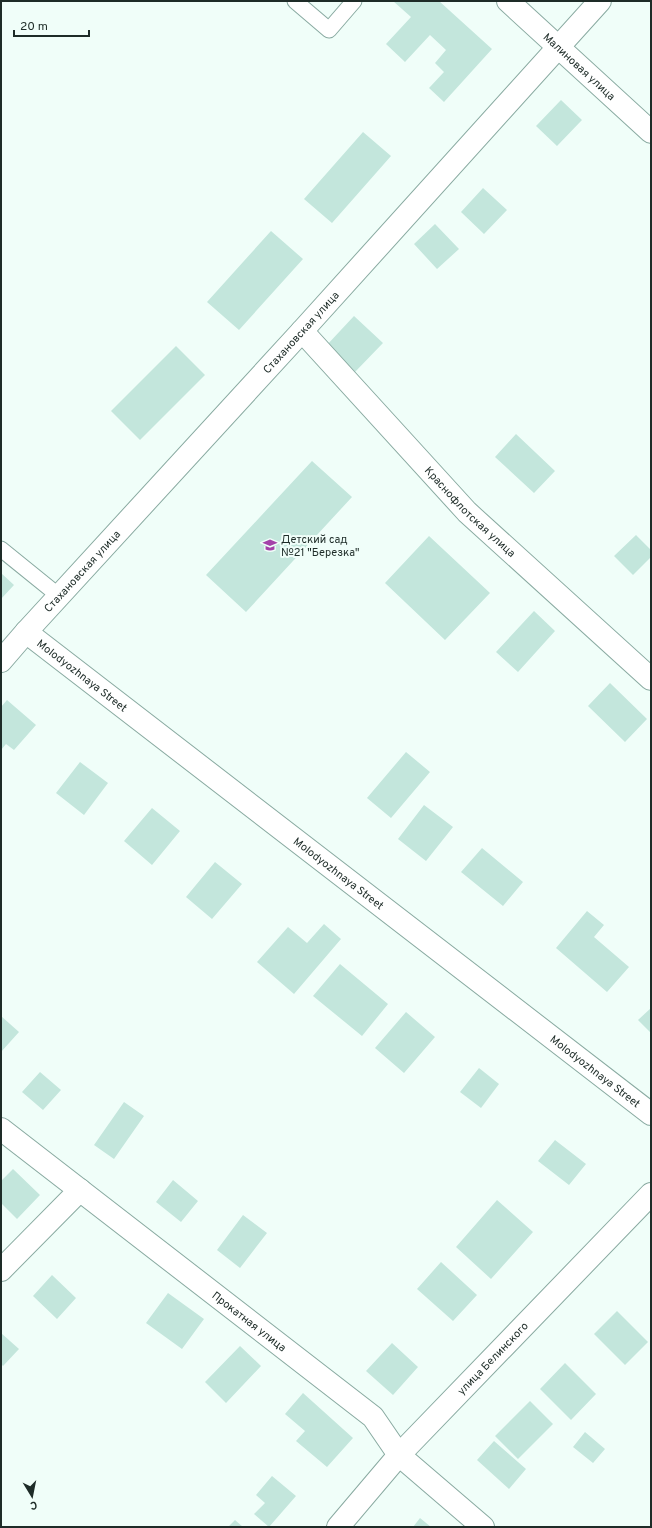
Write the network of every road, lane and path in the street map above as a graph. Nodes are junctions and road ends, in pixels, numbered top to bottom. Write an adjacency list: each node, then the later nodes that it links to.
1 (295, 1): 2 (lane)
2 (354, 1)
3 (508, 1): 5 (street, Малиновая улица)
4 (600, 1): 5 (street, Стахановская улица)
5 (558, 46): 6 (street, Малиновая улица); 7 (street, Стахановская улица)
6 (651, 132)
7 (302, 331): 9 (street, Стахановская улица); 12 (street, Краснофлотская улица)
8 (1, 549): 9 (lane)
9 (59, 596): 10 (street, Стахановская улица)
10 (26, 632): 11 (street, Стахановская улица); 13 (street, Molodyozhnaya Street)
11 (1, 661)
12 (651, 679)
13 (651, 1114)
14 (1, 1129): 15 (street, Прокатная улица)
15 (80, 1190): 17 (street); 18 (street, Прокатная улица)
16 (651, 1194): 18 (street, улица Белинского)
17 (1, 1270)
18 (399, 1455): 19 (street, улица Белинского); 20 (street, Прокатная улица)
19 (338, 1527)
20 (483, 1527)

